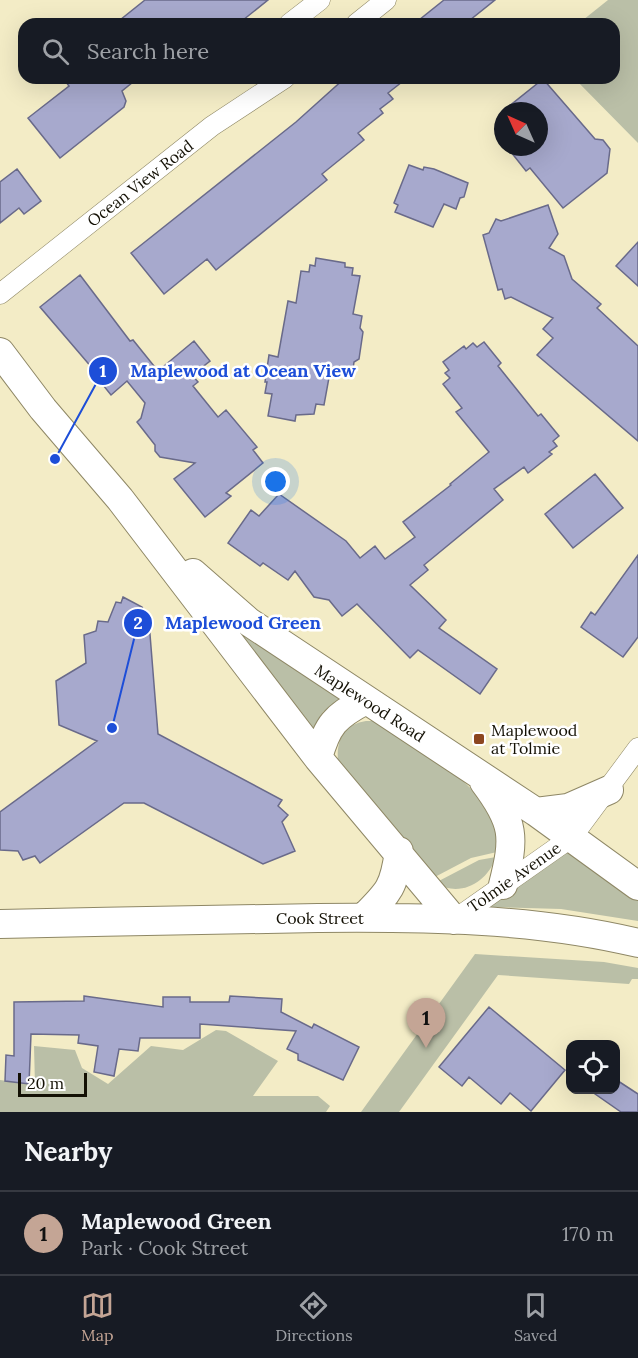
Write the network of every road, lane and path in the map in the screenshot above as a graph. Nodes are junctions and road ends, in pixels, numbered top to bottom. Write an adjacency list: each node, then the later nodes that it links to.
1 (320, 0): 3 (street)
2 (386, 0): 4 (street)
3 (297, 18)
4 (364, 18)
5 (276, 84): 6 (street, Ocean View Road)
6 (0, 294)
7 (0, 352): 8 (street, Maplewood Road)
8 (120, 499): 9 (street, Maplewood Road); 11 (street, Maplewood Road)
9 (366, 700): 11 (street); 12 (street, Maplewood Road)
10 (638, 748): 13 (street, Tolmie Avenue)
11 (318, 758): 16 (street, Maplewood Road)
12 (478, 773): 14 (street, Maplewood Road); 17 (street)
13 (609, 790): 14 (street); 15 (street, Tolmie Avenue)
14 (536, 812): 15 (street, Maplewood Road)
15 (572, 837): 17 (street, Tolmie Avenue); 18 (street, Maplewood Road)
16 (399, 851): 19 (street); 20 (street, Maplewood Road)
17 (503, 885): 20 (street, Tolmie Avenue)
18 (638, 886)
19 (363, 918): 20 (street, Cook Street); 21 (street, Cook Street)
20 (454, 920): 22 (street, Cook Street)
21 (0, 924)
22 (638, 943)

